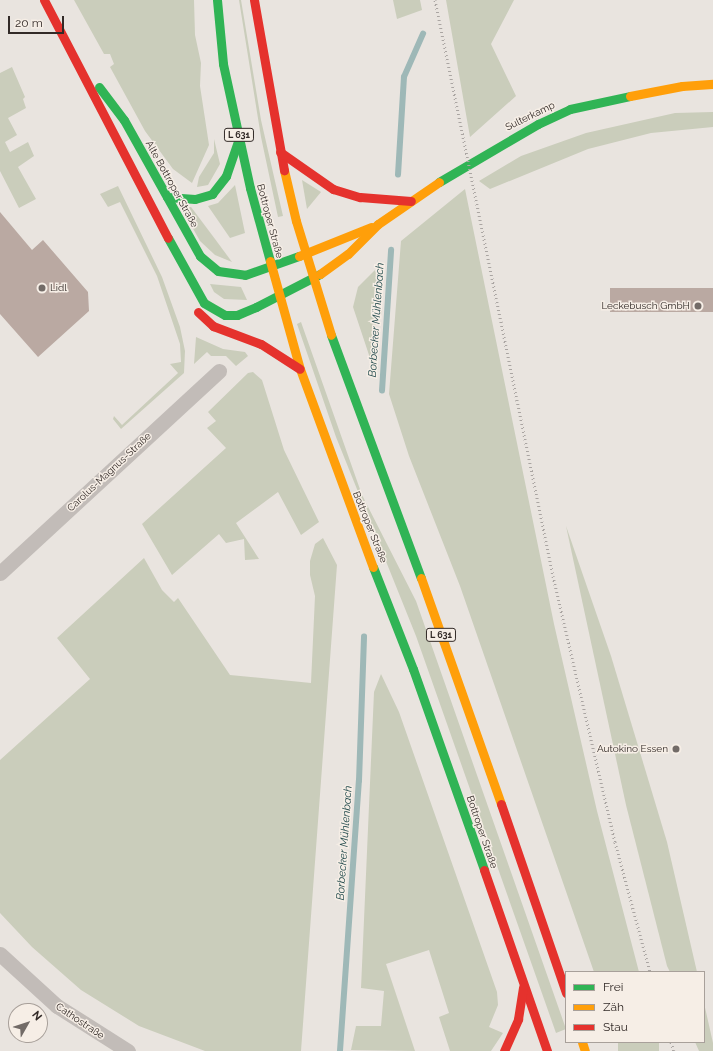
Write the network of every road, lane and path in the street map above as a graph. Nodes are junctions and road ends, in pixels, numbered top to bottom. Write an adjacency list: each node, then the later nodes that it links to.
1 (44, 0): 4 (main road, Alte Bottroper Straße)
2 (216, 0): 6 (main road, Bottroper Straße / L 631)
3 (254, 0): 7 (main road, L 631)
4 (77, 60): 8 (main road, Alte Bottroper Straße); 13 (main road, Alte Bottroper Straße)
5 (713, 84): 9 (main road, Sulterkamp)
6 (239, 139): 8 (main road); 12 (main road, Bottroper Straße / L 631)
7 (280, 152): 9 (main road); 11 (main road, L 631)
8 (167, 197): 12 (main road, Alte Bottroper Straße)
9 (411, 201): 10 (main road, Sulterkamp)
10 (378, 224): 11 (main road, Sulterkamp); 14 (main road, Sulterkamp)
11 (305, 256): 12 (main road, Sulterkamp); 14 (main road, L 631)
12 (271, 268): 15 (main road, Bottroper Straße / L 631)
13 (188, 275): 15 (main road, Alte Bottroper Straße); 16 (main road, Alte Bottroper Straße)
14 (312, 279): 15 (main road, Sulterkamp); 21 (main road, L 631)
15 (278, 296): 16 (main road, Bottroper Straße / L 631)
16 (300, 369): 20 (main road, Bottroper Straße / L 631)
17 (219, 371): 18 (street, Carolus-Magnus-Straße)
18 (0, 573)
19 (0, 954): 22 (street, Cathostraße)
20 (524, 984): 23 (main road); 24 (main road, Bottroper Straße / L 631)
21 (565, 990)
22 (128, 1051)
23 (504, 1051)
24 (547, 1051)

